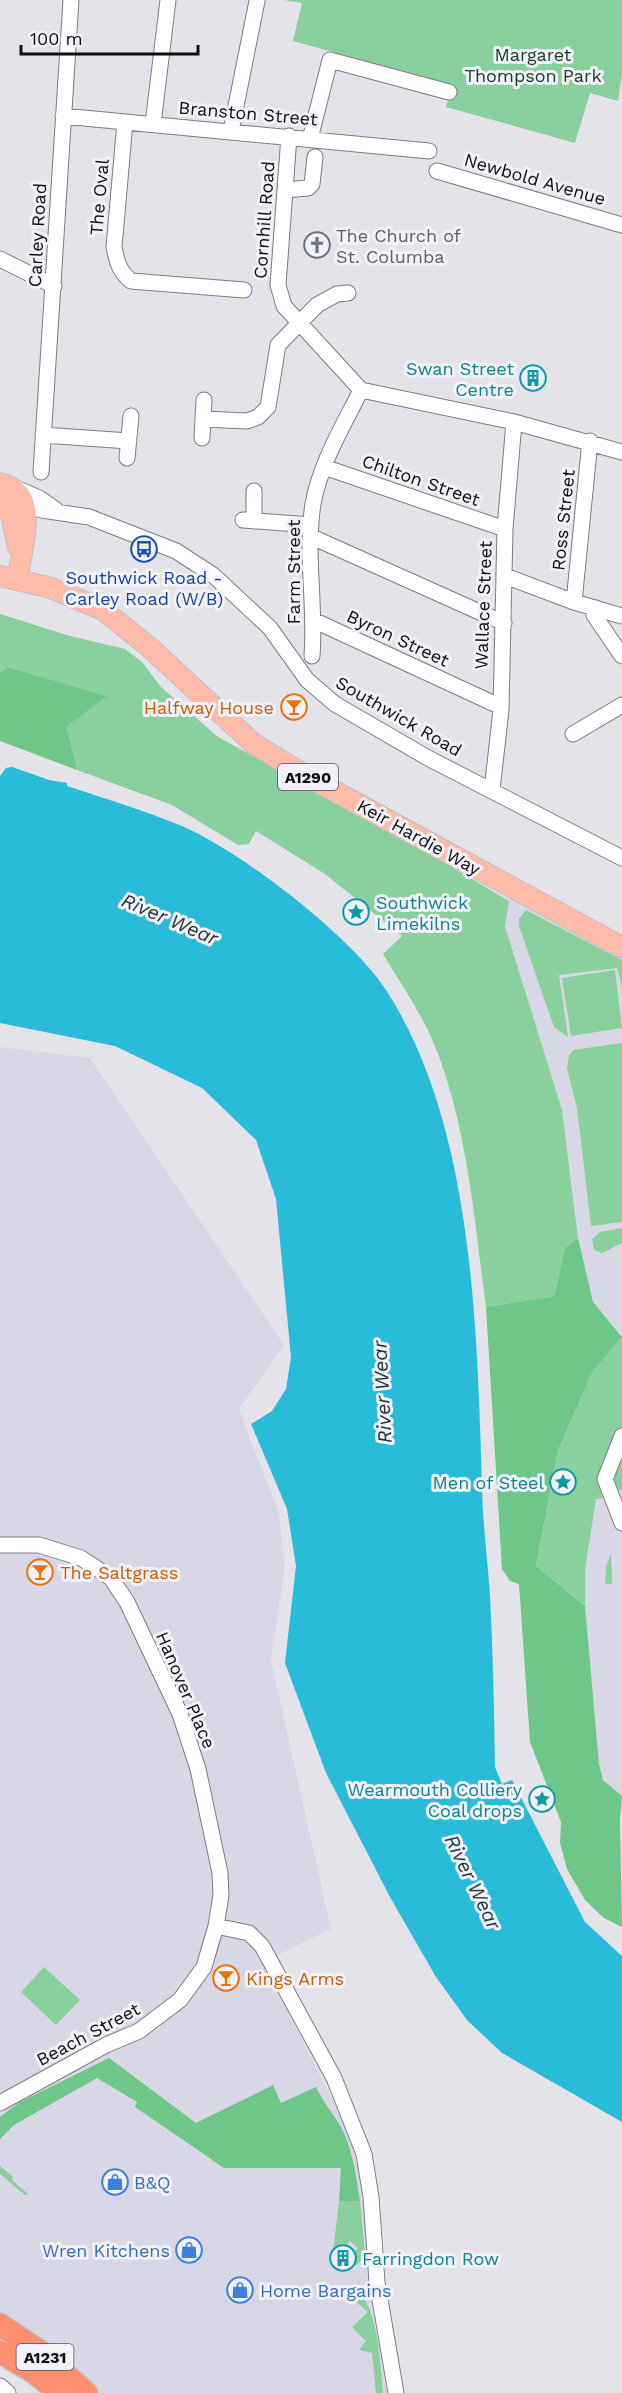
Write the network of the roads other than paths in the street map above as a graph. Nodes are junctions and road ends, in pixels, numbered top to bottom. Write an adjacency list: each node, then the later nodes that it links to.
1 (71, 0): 5 (street, Carley Road)
2 (168, 0): 7 (street)
3 (257, 2): 8 (street)
4 (449, 92): 10 (street)
5 (63, 116): 6 (street, Branston Street); 17 (street, Carley Road)
6 (125, 122): 7 (street, Branston Street); 18 (street, The Oval)
7 (153, 124): 8 (street, Branston Street)
8 (231, 131): 9 (street, Branston Street)
9 (289, 136): 10 (street, Branston Street); 14 (street, Cornhill Road)
10 (310, 139): 11 (street, Branston Street)
11 (429, 151)
12 (315, 157): 14 (street)
13 (437, 171): 15 (street, Newbold Avenue)
14 (285, 190): 20 (street, Cornhill Road)
15 (621, 222)
16 (0, 259): 17 (street)
17 (54, 286): 26 (street, Carley Road)
18 (243, 290)
19 (348, 293): 20 (street)
20 (300, 323): 21 (street); 24 (street)
21 (361, 390): 25 (street); 32 (street, Farm Street)
22 (204, 400): 24 (street)
23 (131, 416): 28 (street)
24 (203, 419): 27 (street)
25 (514, 422): 29 (street); 38 (street, Wallace Street)
26 (43, 435): 28 (street); 33 (street, Carley Road)
27 (202, 438)
28 (129, 441): 31 (street)
29 (590, 441): 30 (street); 43 (street, Ross Street)
30 (622, 452)
31 (128, 458)
32 (324, 467): 38 (street, Chilton Street); 39 (street, Farm Street)
33 (41, 472)
34 (3, 490): 36 (main road); 37 (street, Southwick Road); 40 (main road)
35 (254, 491): 39 (street)
36 (23, 505): 37 (street, Southwick Road); 40 (main road)
37 (59, 513): 53 (street, Southwick Road)
38 (505, 530): 41 (street, Wallace Street)
39 (311, 531): 46 (street, Farm Street); 47 (street)
40 (20, 555): 42 (main road)
41 (505, 576): 43 (street); 47 (street, Wallace Street)
42 (9, 577): 55 (main road, Keir Hardie Way / A1290)
43 (574, 602): 44 (street)
44 (596, 608): 45 (street); 49 (street)
45 (622, 616)
46 (313, 620): 48 (street, Farm Street); 51 (street, Byron Street)
47 (504, 623): 51 (street, Wallace Street)
48 (312, 656)
49 (622, 656)
50 (622, 705): 52 (street)
51 (500, 706): 53 (street, Wallace Street)
52 (573, 734)
53 (492, 790): 54 (street, Southwick Road)
54 (622, 858)
55 (622, 947)
56 (622, 1436): 57 (street)
57 (622, 1523)
58 (8, 1545): 59 (street, Hanover Place)
59 (216, 1926): 60 (street, Beach Street); 67 (street)
60 (0, 2103)
61 (0, 2325): 66 (highway, A1231)
62 (0, 2352): 65 (highway, A1231)
63 (0, 2386): 64 (street)
64 (8, 2393)
65 (60, 2393)
66 (86, 2393)
67 (396, 2393)

